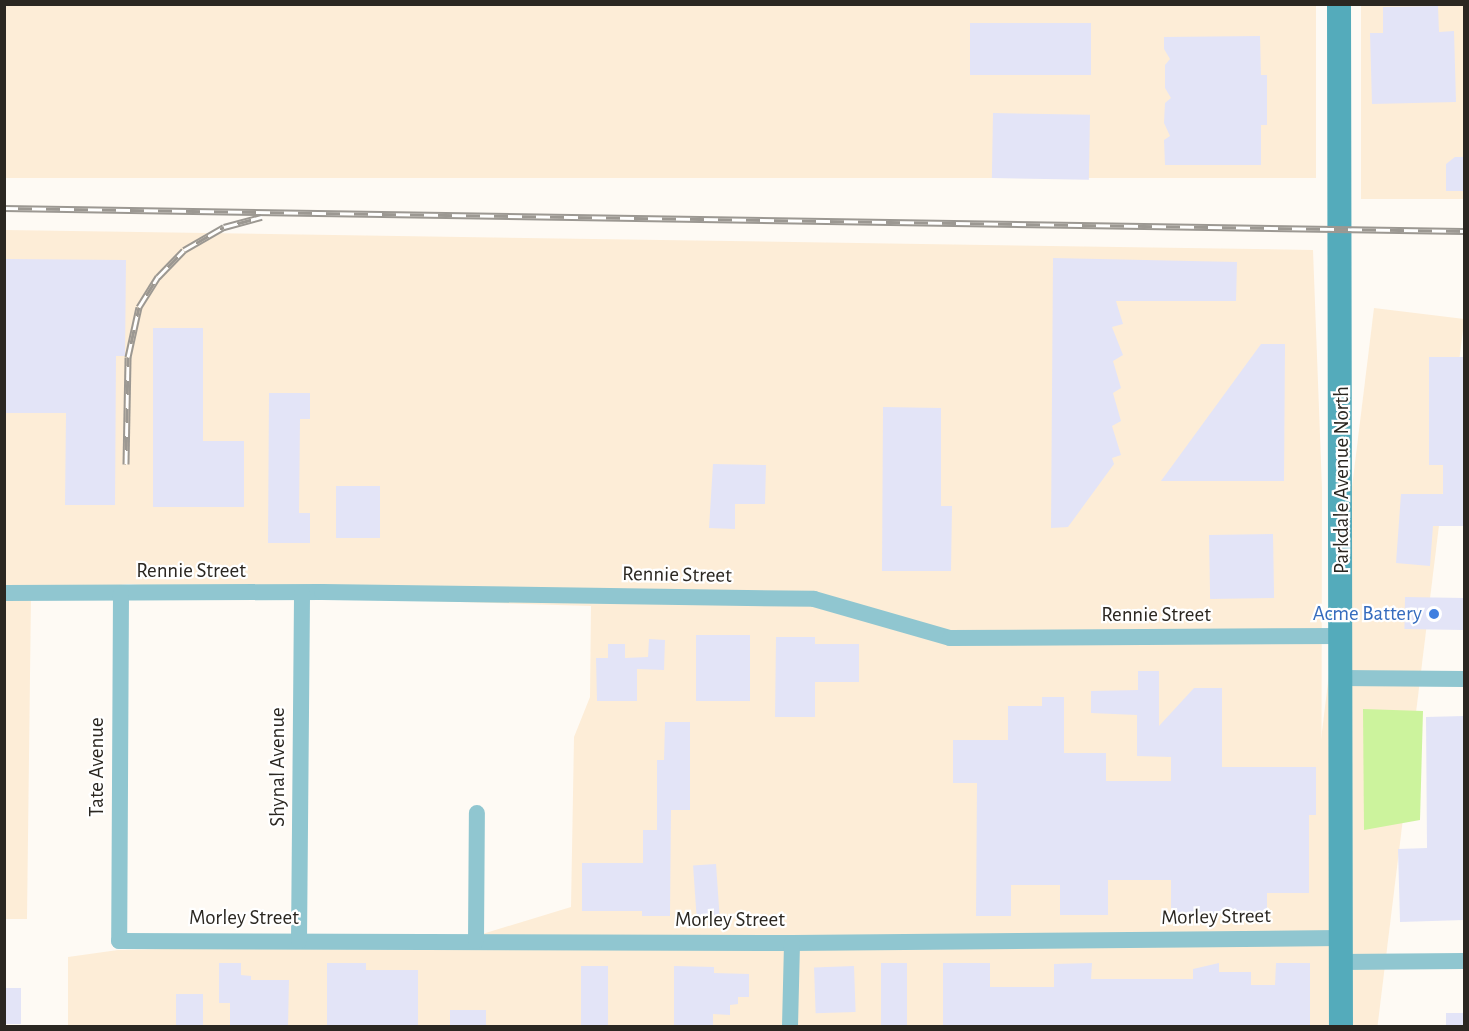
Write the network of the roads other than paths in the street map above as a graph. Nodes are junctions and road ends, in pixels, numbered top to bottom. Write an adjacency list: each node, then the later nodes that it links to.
1 (1339, 4): 5 (main road, Parkdale Avenue North)
2 (4, 593): 3 (street, Rennie Street)
3 (120, 593): 4 (street, Rennie Street); 9 (street, Tate Avenue)
4 (302, 593): 5 (street, Rennie Street); 10 (street, Shynal Avenue)
5 (1343, 636): 6 (main road, Parkdale Avenue North)
6 (1340, 678): 7 (street); 13 (main road, Parkdale Avenue North)
7 (1464, 679)
8 (477, 813): 11 (street)
9 (119, 941): 10 (street, Morley Street)
10 (299, 941): 11 (street, Morley Street)
11 (476, 941): 12 (street, Morley Street)
12 (792, 943): 13 (street, Morley Street); 15 (street)
13 (1340, 950): 14 (street, Morley Street); 16 (main road, Parkdale Avenue North)
14 (1464, 961)
15 (790, 1026)
16 (1341, 1026)

